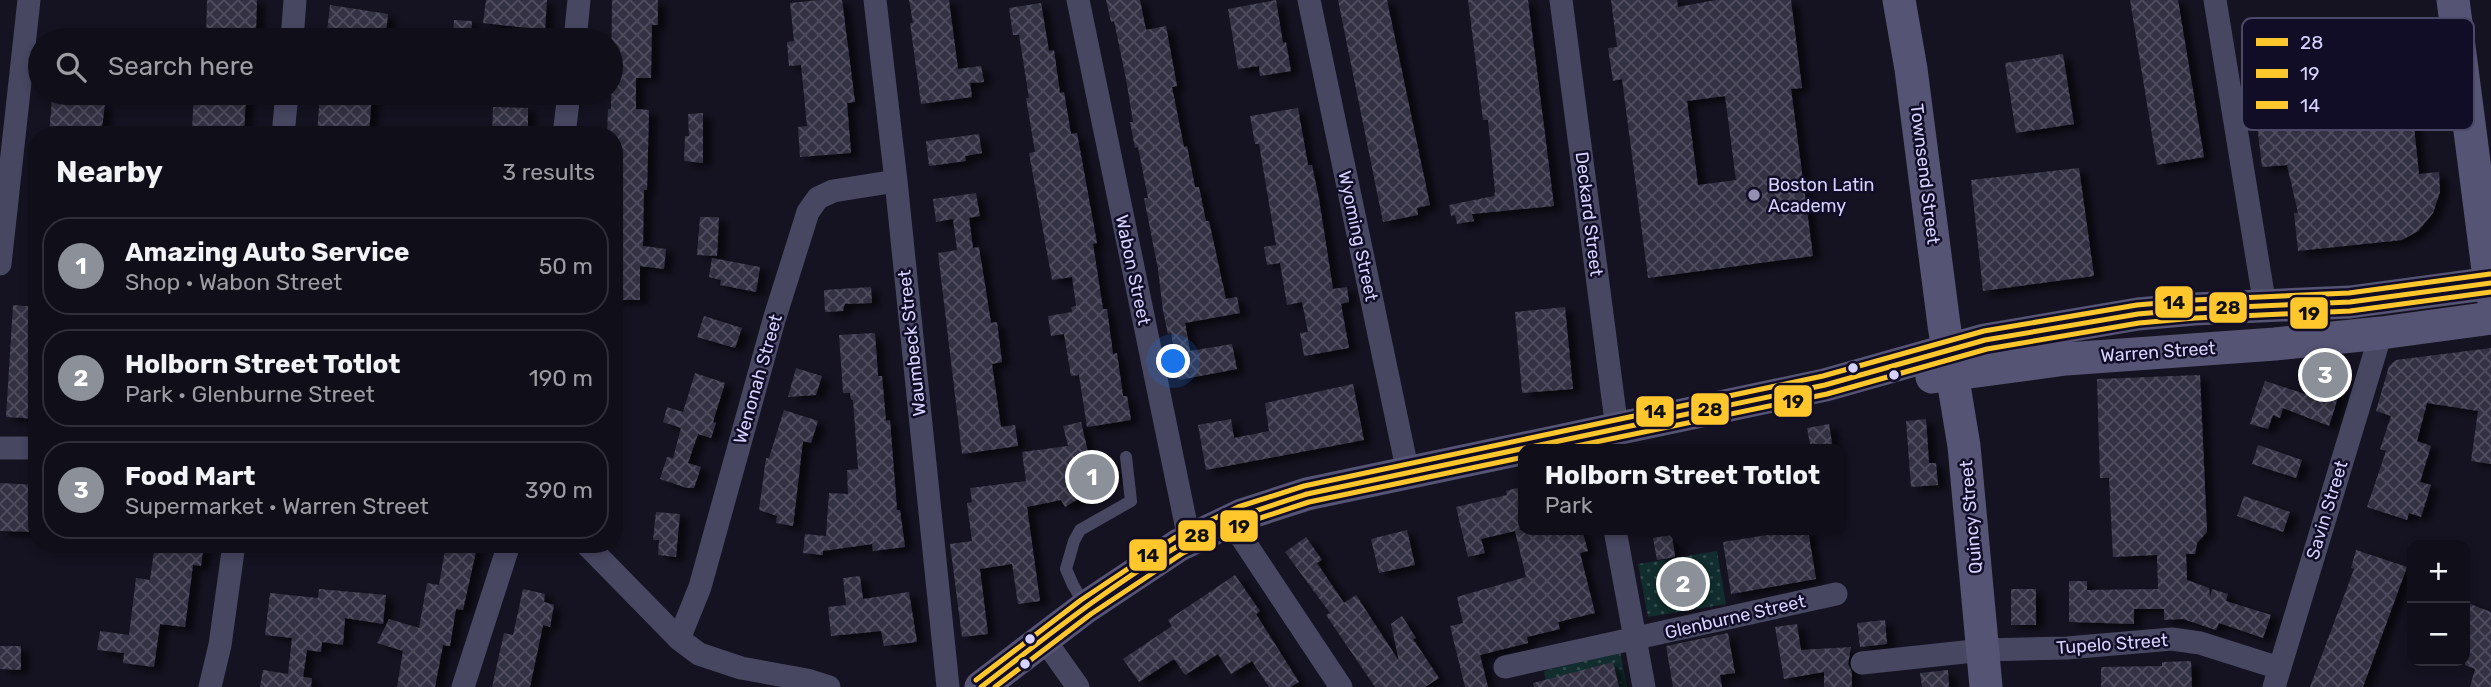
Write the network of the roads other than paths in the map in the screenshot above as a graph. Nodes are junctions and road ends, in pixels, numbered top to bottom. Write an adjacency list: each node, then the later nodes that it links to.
1 (29, 0): 20 (street)
2 (295, 0): 12 (street)
3 (579, 0): 13 (street)
4 (875, 0): 19 (street, Waumbeck Street)
5 (1078, 0): 36 (street, Wabon Street)
6 (1309, 0): 33 (street, Wyoming Street)
7 (1561, 0): 27 (street, Deckard Street)
8 (1899, 0): 26 (main road, Townsend Street)
9 (2215, 0): 23 (street)
10 (2453, 0): 11 (main road)
11 (2455, 18)
12 (293, 28)
13 (576, 28)
14 (286, 105): 16 (street)
15 (568, 105): 17 (street)
16 (284, 126)
17 (566, 126)
18 (2470, 130): 22 (main road)
19 (896, 181): 42 (street, Wenonah Street); 52 (street, Waumbeck Street)
20 (2, 221): 21 (street)
21 (0, 264)
22 (2491, 286): 23 (main road, Warren Street)
23 (2265, 306): 26 (main road, Warren Street)
24 (2491, 318): 25 (main road, Warren Street)
25 (2381, 334): 26 (main road, Warren Street); 48 (street, Savin Street)
26 (1950, 362): 27 (main road, Warren Street); 45 (main road, Quincy Street)
27 (1605, 437): 28 (main road, Warren Street)
28 (1566, 444)
29 (0, 448): 30 (street)
30 (28, 448)
31 (1518, 452): 33 (main road, Warren Street)
32 (1126, 457): 41 (lane)
33 (1408, 472): 34 (main road, Warren Street)
34 (1230, 520): 36 (main road, Warren Street); 55 (street)
35 (1616, 535): 44 (street)
36 (1189, 539): 41 (main road, Warren Street)
37 (233, 553): 49 (street)
38 (506, 553): 50 (street)
39 (595, 553): 42 (street)
40 (1836, 594): 44 (street, Glenburne Street)
41 (1086, 607): 43 (main road, Warren Street)
42 (678, 639): 51 (street)
43 (1044, 639): 53 (main road, Warren Street); 54 (street)
44 (1635, 640): 47 (street, Glenburne Street); 56 (street)
45 (1983, 650): 46 (street, Tupelo Street); 48 (street, Tupelo Street); 57 (main road, Quincy Street)
46 (1862, 663)
47 (1505, 667)
48 (2276, 678)
49 (210, 687)
50 (463, 687)
51 (829, 687)
52 (948, 687)
53 (981, 687)
54 (1078, 687)
55 (1341, 687)
56 (1644, 687)
57 (1986, 687)

